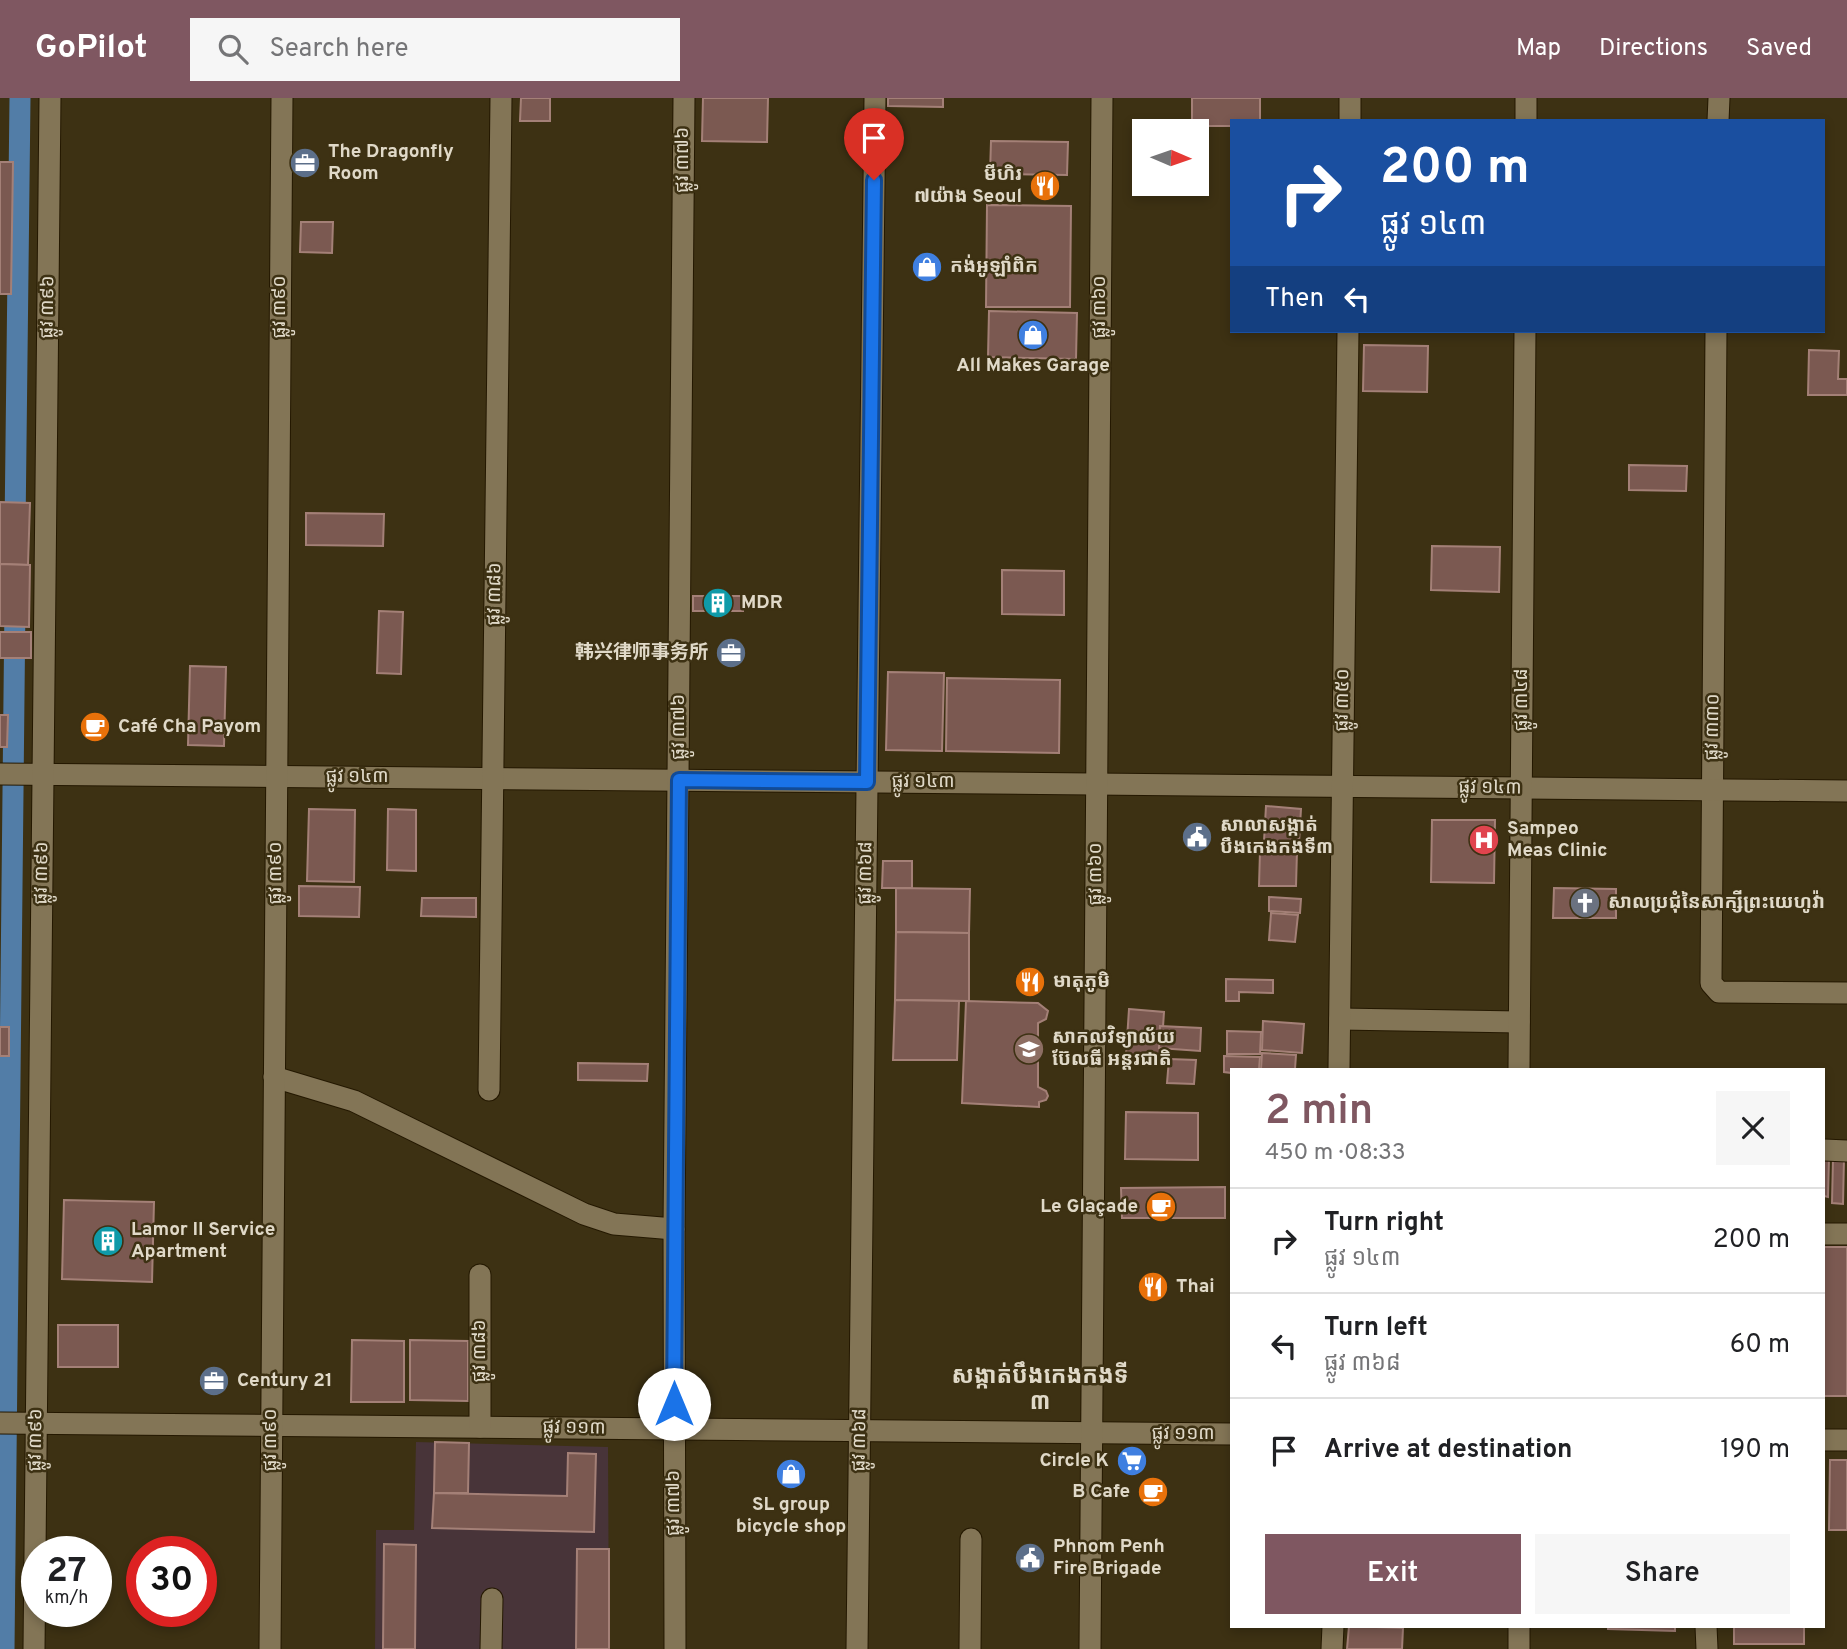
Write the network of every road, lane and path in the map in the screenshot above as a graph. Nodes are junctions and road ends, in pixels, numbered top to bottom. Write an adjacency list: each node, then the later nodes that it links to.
1 (50, 98): 16 (street, ផ្លូវ ៣៩៦)
2 (282, 98): 18 (street, ផ្លូវ ៣៩០)
3 (500, 98): 19 (street, ផ្លូវ ៣៨៦)
4 (684, 98): 20 (street, ផ្លូវ ៣៧៦)
5 (875, 98): 21 (street, ផ្លូវ ៣៦៨)
6 (1102, 98): 22 (street, ផ្លូវ ៣៦០)
7 (1350, 98): 10 (street)
8 (1526, 98): 11 (street)
9 (1719, 98): 12 (street)
10 (1350, 119)
11 (1526, 119)
12 (1718, 119)
13 (1348, 333): 23 (street, ផ្លូវ ៣៥០)
14 (1525, 333): 24 (street, ផ្លូវ ៣៤៨)
15 (1716, 333): 25 (street, ផ្លូវ ៣៣០)
16 (33, 774): 17 (street, ផ្លូវ ១៤៣); 18 (street, ផ្លូវ ១៤៣); 40 (street, ផ្លូវ ៣៩៦)
17 (0, 775)
18 (276, 777): 19 (street, ផ្លូវ ១៤៣); 32 (street, ផ្លូវ ៣៩០)
19 (492, 778): 20 (street, ផ្លូវ ១៤៣); 33 (street, ផ្លូវ ៣៨៦)
20 (679, 780): 21 (street, ផ្លូវ ១៤៣); 36 (street, ផ្លូវ ៣៧៦)
21 (867, 782): 22 (street, ផ្លូវ ១៤៣); 44 (street, ផ្លូវ ៣៦៨)
22 (1097, 784): 23 (street, ផ្លូវ ១៤៣); 45 (street, ផ្លូវ ៣៦០)
23 (1342, 786): 24 (street, ផ្លូវ ១៤៣); 28 (street, ផ្លូវ ៣៥០)
24 (1522, 788): 25 (street, ផ្លូវ ១៤៣); 29 (street, ផ្លូវ ៣៤៨)
25 (1712, 789): 26 (street, ផ្លូវ ១៤៣); 27 (street, ផ្លូវ ៣៣០)
26 (1847, 791)
27 (1847, 993)
28 (1340, 1019): 29 (street); 30 (street, ផ្លូវ ៣៥០)
29 (1519, 1022): 31 (street, ផ្លូវ ៣៤៨)
30 (1339, 1068)
31 (1519, 1068)
32 (274, 1077): 36 (street); 41 (street, ផ្លូវ ៣៩០)
33 (488, 1090)
34 (1825, 1150): 35 (street)
35 (1847, 1151)
36 (674, 1229): 43 (street, ផ្លូវ ៣៧៦)
37 (1825, 1234): 38 (street)
38 (1847, 1234)
39 (480, 1275): 42 (street, ផ្លូវ ៣៨៦)
40 (18, 1423): 41 (street, ផ្លូវ ១១៣); 54 (street, ផ្លូវ ៣៩៦)
41 (271, 1425): 42 (street, ផ្លូវ ១១៣); 55 (street, ផ្លូវ ៣៩០)
42 (480, 1427): 43 (street, ផ្លូវ ១១៣)
43 (674, 1429): 44 (street, ផ្លូវ ១១៣); 57 (street, ផ្លូវ ៣៧៦)
44 (860, 1431): 45 (street, ផ្លូវ ១១៣); 58 (street, ផ្លូវ ៣៦៨)
45 (1091, 1433): 46 (street, ផ្លូវ ១១៣); 60 (street, ផ្លូវ ៣៦០)
46 (1230, 1434)
47 (1825, 1440): 48 (street)
48 (1847, 1440)
49 (971, 1538): 59 (street)
50 (492, 1600): 56 (street)
51 (1333, 1628): 61 (street)
52 (1519, 1628): 62 (street)
53 (1706, 1628): 63 (street)
54 (34, 1649)
55 (270, 1649)
56 (491, 1649)
57 (675, 1649)
58 (858, 1649)
59 (970, 1649)
60 (1090, 1649)
61 (1332, 1649)
62 (1519, 1649)
63 (1707, 1649)

